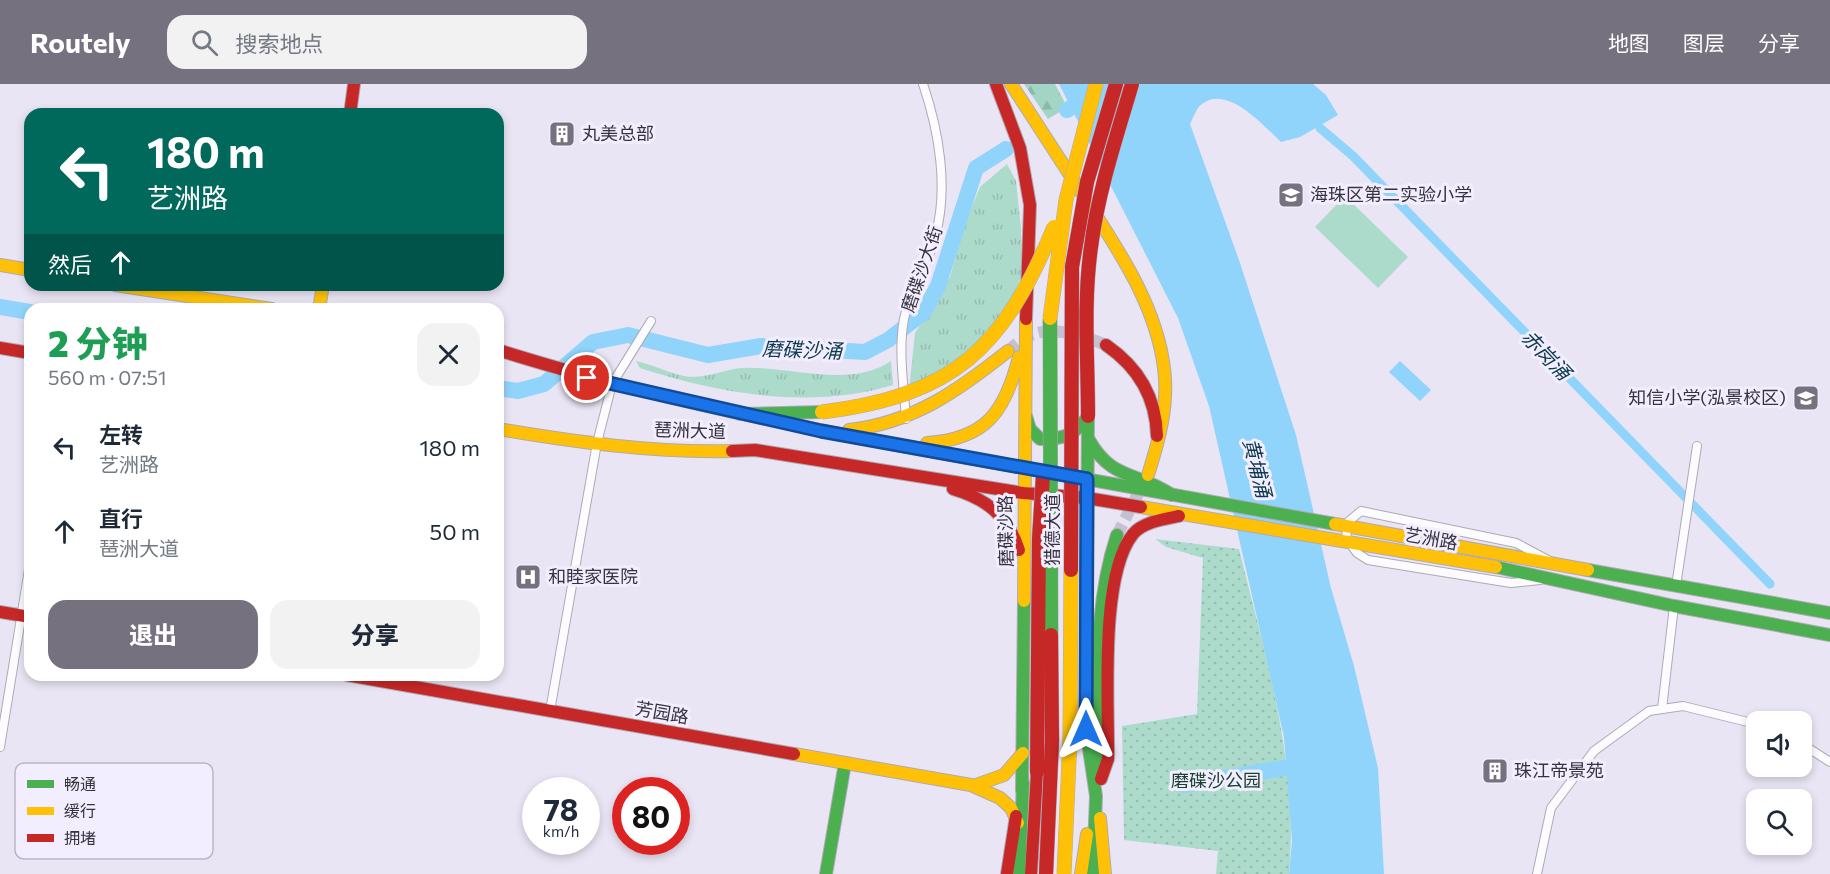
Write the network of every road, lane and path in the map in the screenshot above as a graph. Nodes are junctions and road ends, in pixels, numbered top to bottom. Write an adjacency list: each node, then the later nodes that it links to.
1 (354, 84): 8 (main road)
2 (923, 84): 26 (street, 磨碟沙大街)
3 (996, 84): 15 (main road, 磨碟沙路)
4 (1011, 84): 16 (main road)
5 (1096, 84): 9 (main road, 猎德大道, bridge)
6 (1116, 84): 69 (main road, 猎德大道, bridge)
7 (1132, 84): 25 (main road, bridge)
8 (351, 108)
9 (1066, 193): 21 (main road, 猎德大道, bridge); 24 (main road, bridge)
10 (0, 265): 11 (main road)
11 (24, 269)
12 (154, 291): 13 (main road)
13 (233, 303)
14 (651, 321): 22 (street)
15 (1025, 326): 23 (main road, 磨碟沙路); 31 (main road)
16 (1106, 345)
17 (0, 348): 19 (main road)
18 (1008, 351): 26 (main road)
19 (24, 352)
20 (504, 352): 22 (main road, 琶洲大道)
21 (1049, 376): 67 (main road, bridge); 68 (main road, 猎德大道, bridge)
22 (612, 384): 24 (main road, 琶洲大道); 30 (street)
23 (1024, 409): 25 (main road); 33 (main road, 磨碟沙路)
24 (740, 414): 28 (main road, 琶洲大道)
25 (1088, 416): 29 (main road)
26 (906, 419): 28 (main road)
27 (504, 430): 30 (main road, 琶洲大道)
28 (821, 431): 31 (main road, 琶洲大道)
29 (1088, 435): 35 (main road); 37 (main road)
30 (597, 442): 34 (main road, 琶洲大道); 54 (street)
31 (889, 442): 33 (main road, 琶洲大道)
32 (1697, 446): 45 (street)
33 (1023, 467): 35 (main road, 艺洲路); 36 (main road, 磨碟沙路)
34 (880, 470): 36 (main road, 琶洲大道); 43 (main road)
35 (1087, 479): 37 (main road, 艺洲路); 38 (main road)
36 (1023, 494): 38 (main road, 艺洲路); 43 (main road, 磨碟沙路)
37 (1172, 495): 41 (main road, 艺洲路)
38 (1087, 498): 39 (main road, 艺洲路); 42 (main road)
39 (1183, 515): 44 (main road, 艺洲路); 63 (main road)
40 (1117, 535): 63 (main road)
41 (1551, 561): 44 (street); 45 (main road, 艺洲路)
42 (1086, 567): 43 (main road); 63 (main road)
43 (1024, 575): 58 (main road, 磨碟沙路)
44 (1548, 579): 46 (main road, 艺洲路)
45 (1676, 586): 48 (main road, 艺洲路)
46 (1674, 606): 51 (main road, 艺洲路); 53 (street)
47 (0, 612): 49 (main road)
48 (1830, 613)
49 (24, 616)
50 (24, 626): 56 (street)
51 (1830, 635)
52 (402, 681): 54 (main road, 芳园路)
53 (1662, 709): 55 (street); 73 (street)
54 (550, 711): 60 (main road, 芳园路)
55 (1746, 722)
56 (0, 747)
57 (1812, 750): 59 (street)
58 (1024, 753): 61 (main road, 磨碟沙路); 62 (main road)
59 (1830, 762)
60 (845, 763): 62 (main road, 芳园路); 66 (main road)
61 (1023, 783): 64 (main road, 磨碟沙路); 65 (main road)
62 (971, 785): 64 (main road)
63 (1096, 796): 70 (main road); 71 (main road); 72 (main road)
64 (1016, 816): 65 (main road); 67 (main road, 磨碟沙路)
65 (1022, 833): 67 (main road)
66 (826, 874)
67 (1019, 874)
68 (1046, 874)
69 (1064, 874)
70 (1081, 874)
71 (1093, 874)
72 (1104, 874)
73 (1537, 874)

